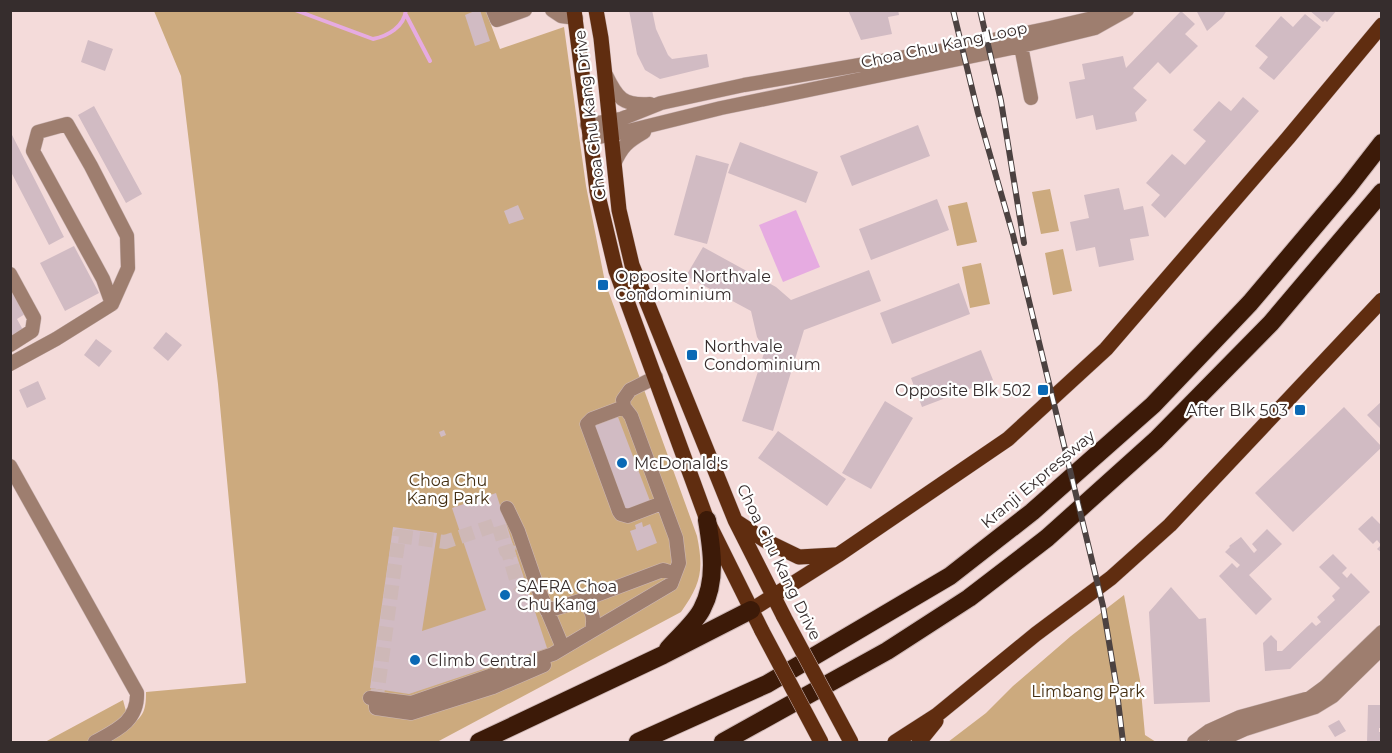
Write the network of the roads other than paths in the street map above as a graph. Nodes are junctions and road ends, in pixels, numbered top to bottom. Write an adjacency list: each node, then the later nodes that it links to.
1 (493, 10): 2 (street)
2 (525, 10)
3 (552, 10): 7 (street)
4 (596, 10): 13 (main road, Choa Chu Kang Drive)
5 (1108, 10): 8 (street, Choa Chu Kang Loop)
6 (1127, 10): 10 (street, Choa Chu Kang Loop)
7 (580, 13): 19 (main road, Choa Chu Kang Drive)
8 (1067, 23): 10 (street); 12 (street, Choa Chu Kang Loop)
9 (1382, 25): 35 (main road)
10 (1095, 28): 11 (street, Choa Chu Kang Loop)
11 (1021, 46): 14 (street, Choa Chu Kang Loop); 15 (street)
12 (833, 70): 14 (street); 16 (street, Choa Chu Kang Loop)
13 (603, 71): 16 (street); 18 (main road, Choa Chu Kang Drive)
14 (835, 85): 17 (street, Choa Chu Kang Loop)
15 (1031, 98)
16 (661, 103): 18 (street, Choa Chu Kang Loop)
17 (658, 122): 18 (street, Choa Chu Kang Loop); 21 (street)
18 (610, 128): 19 (street, Choa Chu Kang Loop); 21 (main road, Choa Chu Kang Drive)
19 (588, 132): 28 (main road, Choa Chu Kang Drive)
20 (1382, 143): 50 (highway, Kranji Expressway)
21 (614, 164): 34 (main road, Choa Chu Kang Drive)
22 (1382, 192): 51 (highway)
23 (10, 274): 26 (street)
24 (1382, 300): 47 (main road)
25 (112, 304): 25 (street); 27 (street)
26 (10, 345)
27 (10, 364)
28 (657, 381): 29 (street); 33 (main road, Choa Chu Kang Drive)
29 (628, 411): 31 (street); 31 (street)
30 (10, 466): 48 (street)
31 (662, 503): 36 (street)
32 (507, 508): 40 (street)
33 (707, 520): 39 (main road, Choa Chu Kang Drive); 45 (highway)
34 (735, 520): 35 (main road); 37 (main road, Choa Chu Kang Drive)
35 (838, 555): 37 (main road)
36 (674, 573): 38 (street); 42 (street)
37 (773, 596): 39 (main road); 53 (main road, Choa Chu Kang Drive, bridge)
38 (583, 600): 40 (street); 42 (street)
39 (751, 610): 45 (highway); 52 (main road, Choa Chu Kang Drive, bridge)
40 (547, 611): 44 (street)
41 (1382, 632): 56 (street)
42 (588, 633): 44 (street)
43 (1382, 648): 57 (street)
44 (558, 653): 46 (street)
45 (663, 655): 49 (highway)
46 (373, 701)
47 (937, 715): 54 (main road); 55 (main road)
48 (95, 742)
49 (479, 742)
50 (638, 742)
51 (723, 742)
52 (821, 742)
53 (851, 742)
54 (895, 742)
55 (919, 742)
56 (1194, 742)
57 (1216, 742)

